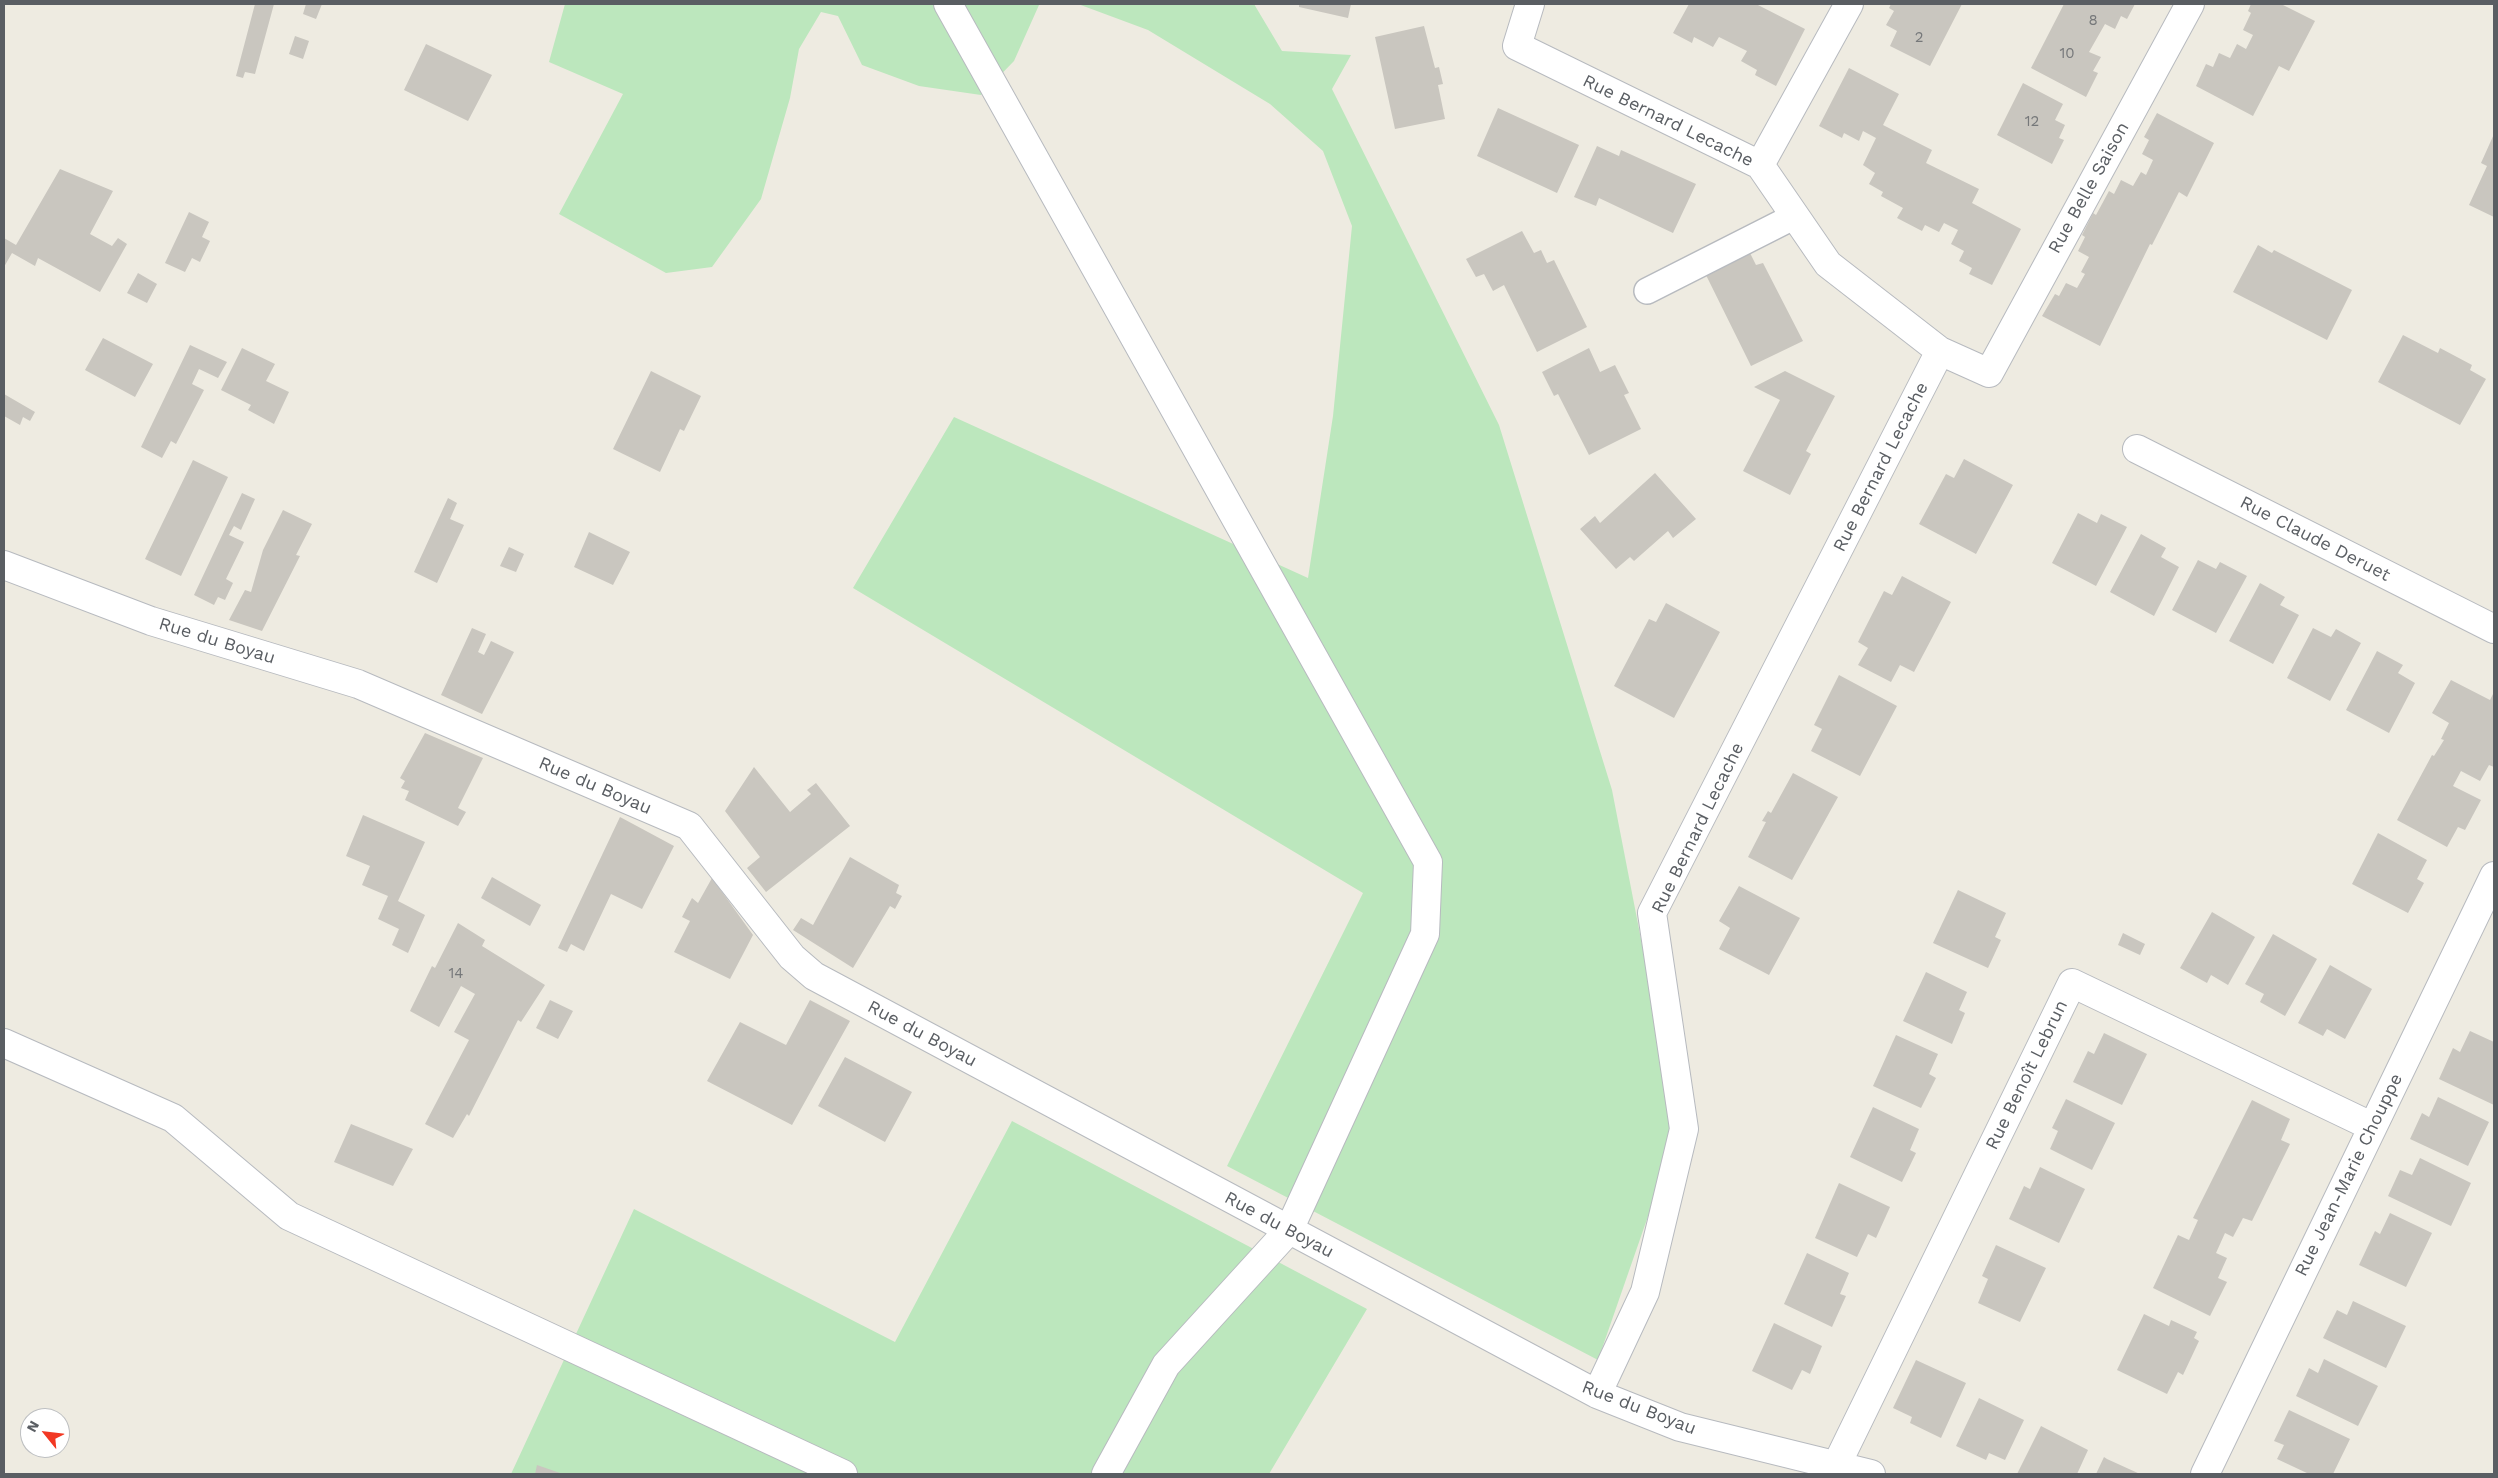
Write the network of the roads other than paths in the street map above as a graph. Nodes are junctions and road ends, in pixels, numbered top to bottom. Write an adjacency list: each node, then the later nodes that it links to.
1 (948, 4): 16 (street)
2 (1530, 4): 5 (street, Rue Bernard Lecache)
3 (1849, 4): 5 (street)
4 (2190, 4): 9 (street, Rue Belle Saison)
5 (1760, 165): 6 (street, Rue Bernard Lecache)
6 (1795, 216): 7 (lane); 8 (street, Rue Bernard Lecache)
7 (1647, 290)
8 (1940, 351): 9 (street, Rue Bernard Lecache); 17 (street, Rue Bernard Lecache)
9 (1989, 373)
10 (2137, 449): 12 (street, Rue Claude Deruet)
11 (4, 565): 16 (street, Rue du Boyau)
12 (2494, 629)
13 (2494, 876): 15 (street, Rue Jean-Marie Chouppe)
14 (4, 1043): 19 (street)
15 (2372, 1126): 18 (street, Rue Benoît Lebrun); 22 (street, Rue Jean-Marie Chouppe)
16 (1288, 1230): 17 (street, Rue du Boyau); 20 (street)
17 (1597, 1394): 18 (street, Rue du Boyau)
18 (1836, 1466): 21 (street, Rue du Boyau)
19 (843, 1474)
20 (1106, 1474)
21 (1871, 1474)
22 (2205, 1474)

